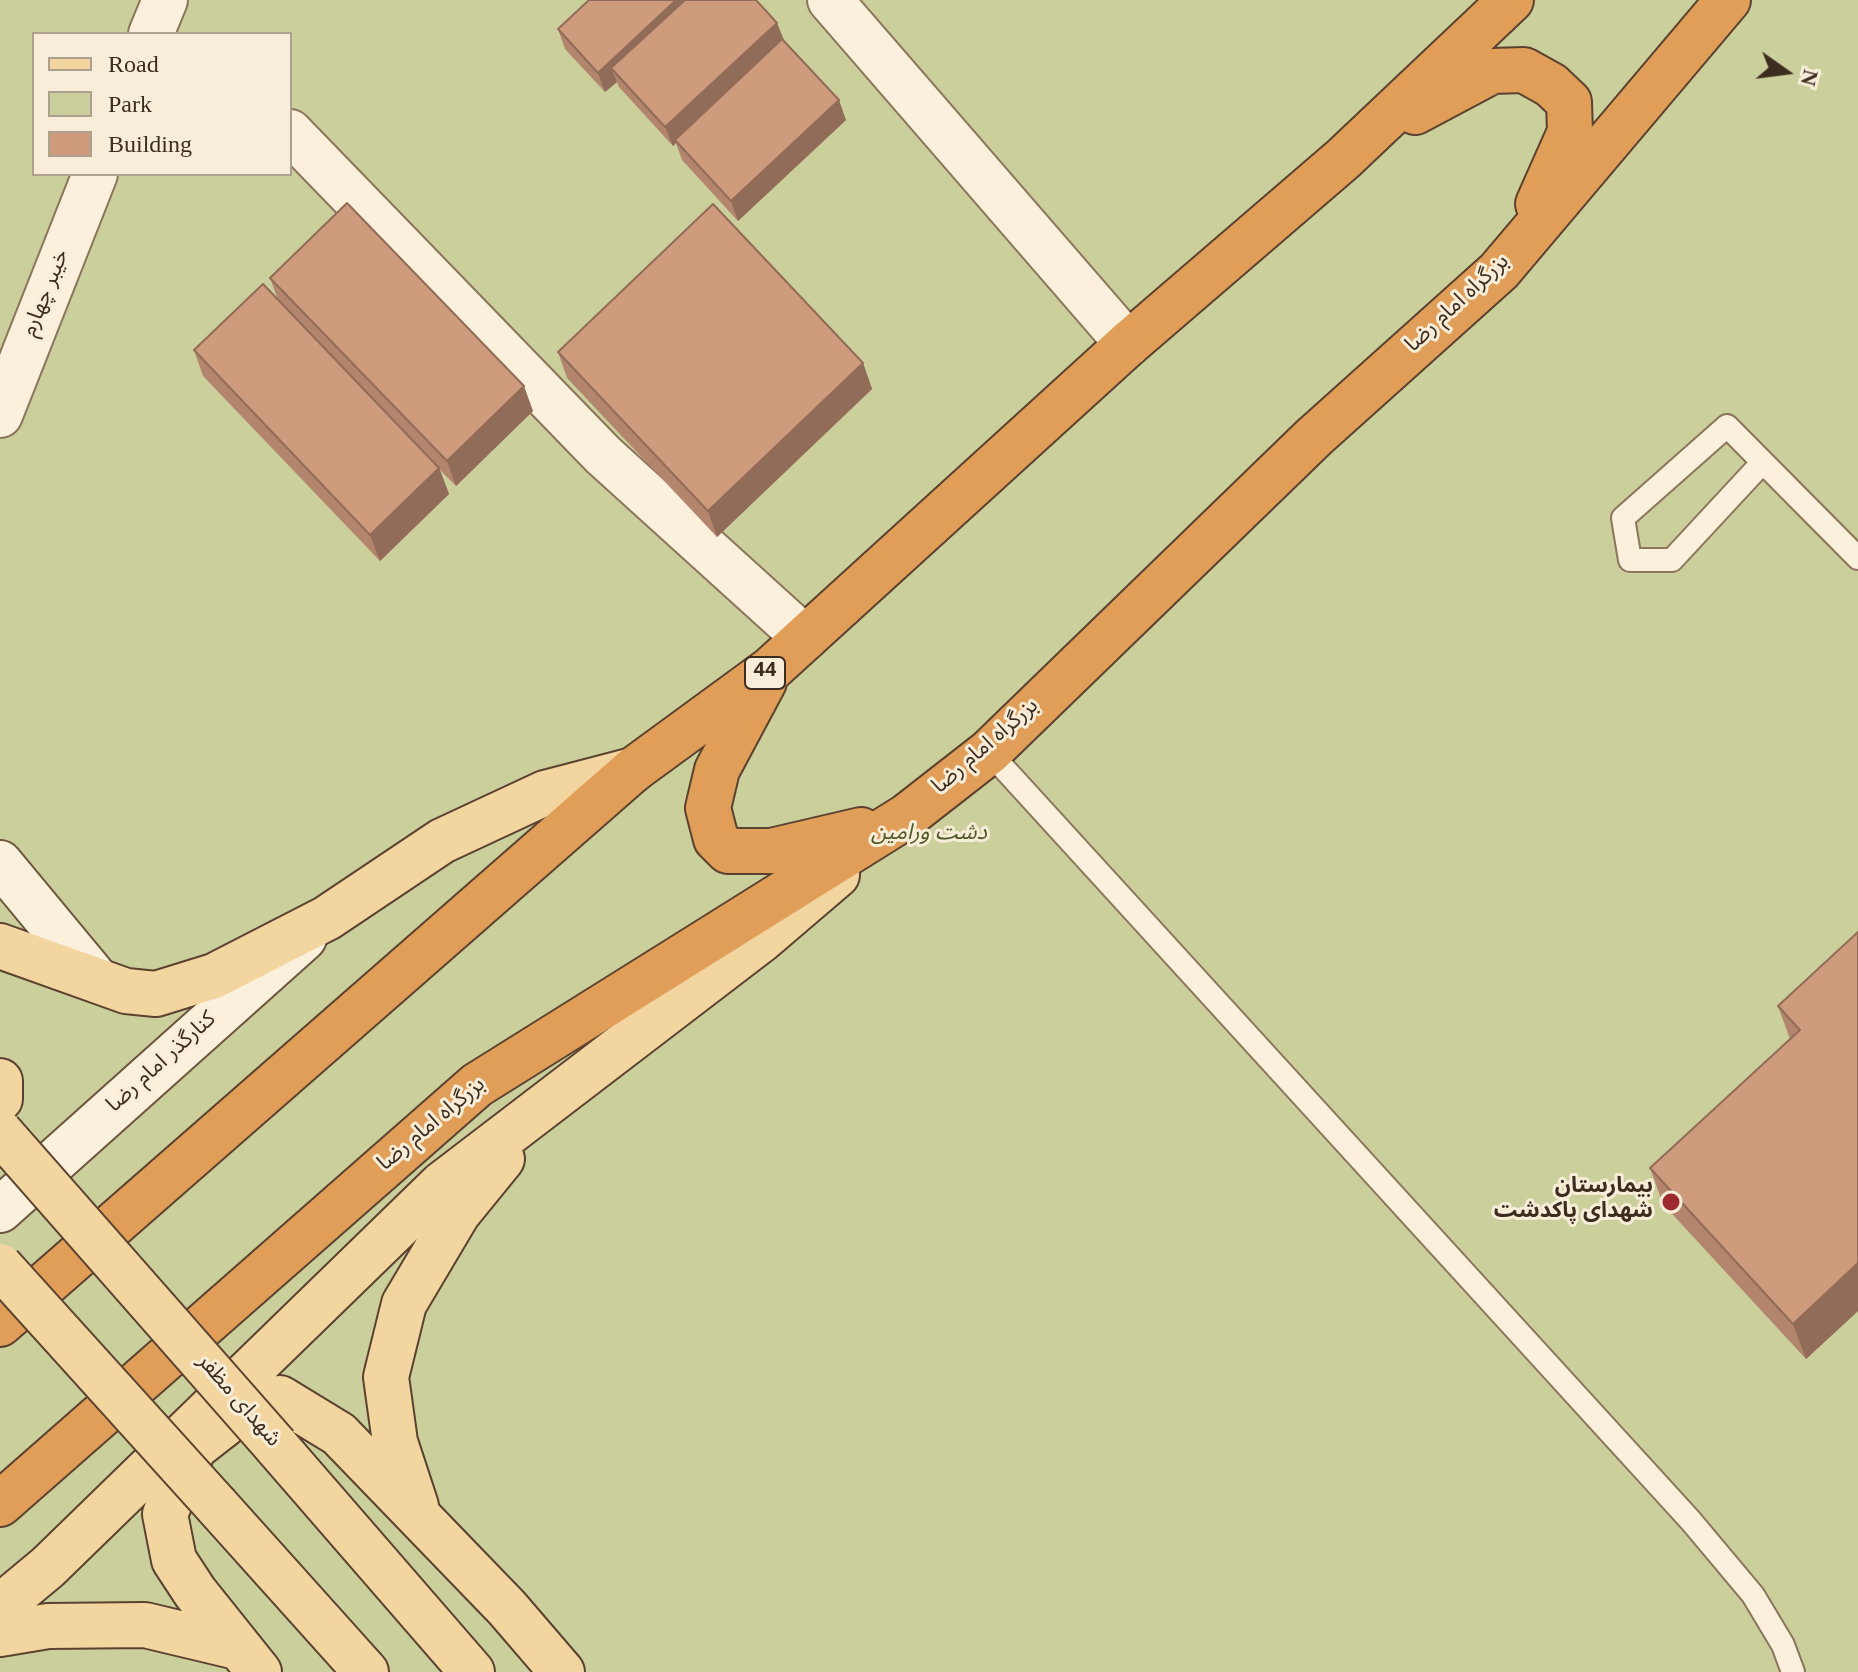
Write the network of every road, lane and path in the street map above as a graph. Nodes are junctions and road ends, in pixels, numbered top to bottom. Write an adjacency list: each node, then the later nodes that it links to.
1 (165, 0): 5 (street)
2 (830, 0): 10 (street)
3 (1511, 0): 7 (highway, 44)
4 (1728, 0): 9 (highway, بزرگراه امام رضا)
5 (152, 32)
6 (292, 134): 14 (street)
7 (1343, 159): 9 (highway); 10 (highway, 44)
8 (94, 176): 11 (street, خیبر چهارم)
9 (1499, 271): 16 (highway, بزرگراه امام رضا)
10 (1128, 344): 14 (highway, 44)
11 (0, 415)
12 (1762, 463): 12 (lane); 13 (lane)
13 (1858, 558)
14 (805, 638): 15 (highway, 44)
15 (771, 669): 17 (highway, 44); 18 (highway)
16 (989, 752): 18 (highway, بزرگراه امام رضا); 38 (lane)
17 (633, 770): 20 (main road); 29 (highway, 44)
18 (907, 816): 25 (main road); 30 (highway, بزرگراه امام رضا)
19 (0, 863): 22 (street)
20 (327, 918): 22 (main road); 27 (street, کنارگذر امام رضا)
21 (0, 946): 22 (main road)
22 (97, 980)
23 (0, 1081): 24 (main road)
24 (0, 1099)
25 (544, 1106): 31 (main road); 32 (main road)
26 (0, 1132): 36 (main road, شهدای مظفر, bridge)
27 (0, 1210)
28 (0, 1266): 35 (main road, bridge)
29 (0, 1324)
30 (0, 1504)
31 (419, 1516): 34 (main road); 37 (main road)
32 (0, 1607)
33 (0, 1634): 34 (main road)
34 (248, 1659)
35 (366, 1672)
36 (472, 1672)
37 (562, 1672)
38 (1793, 1672)

